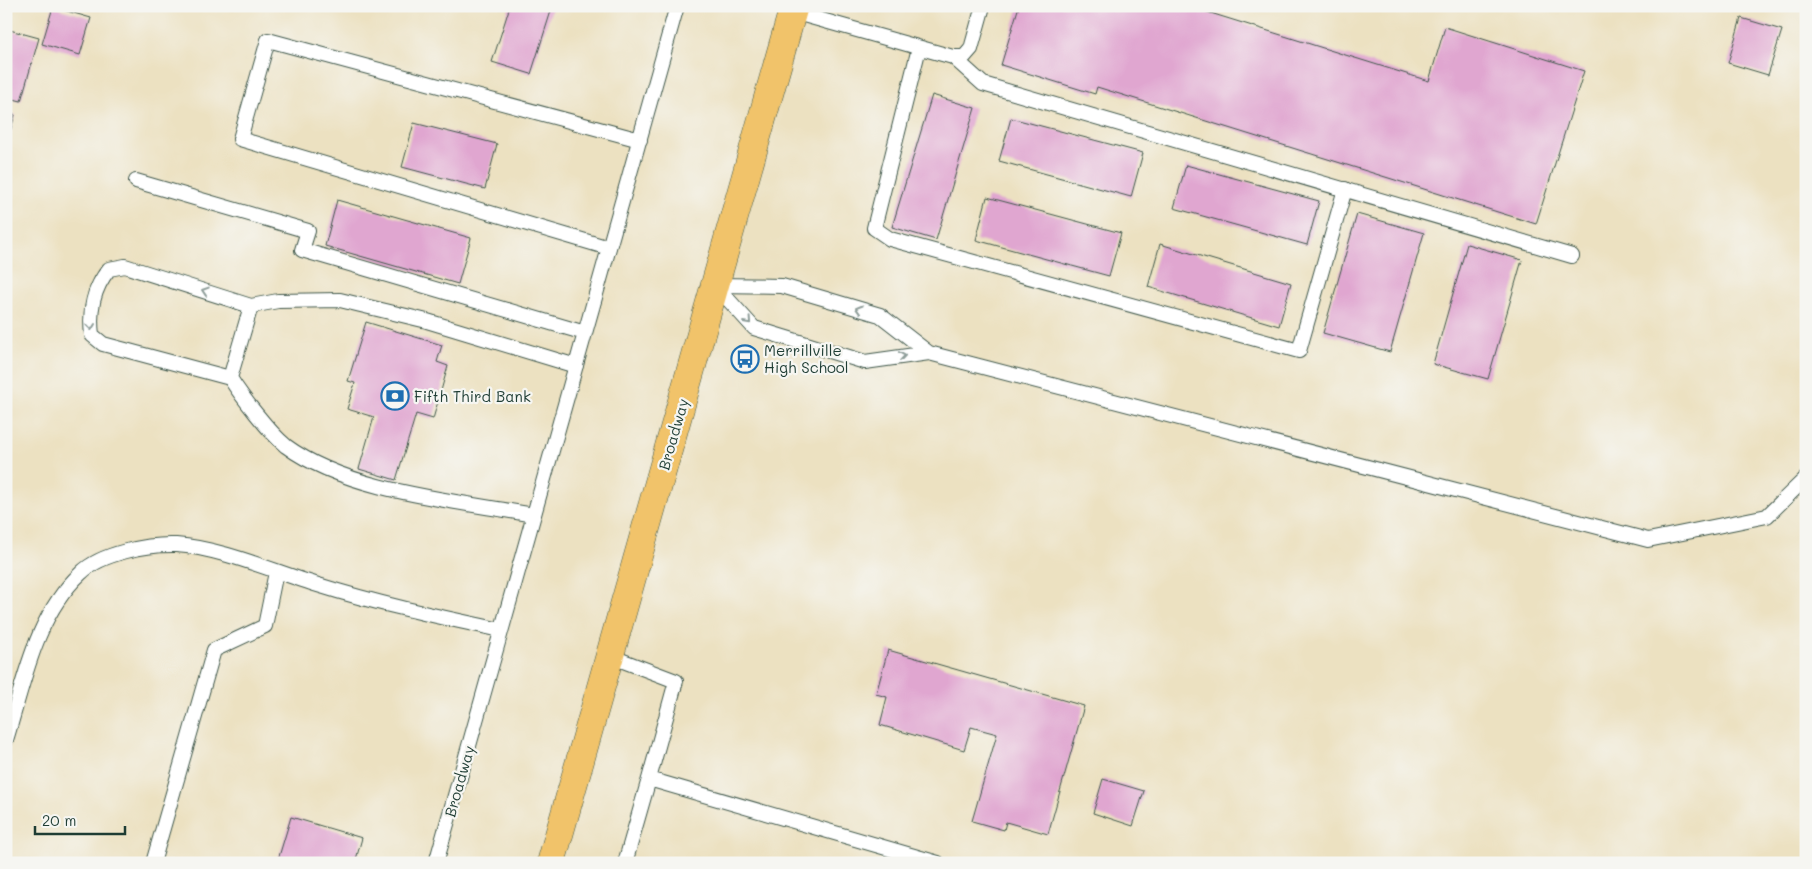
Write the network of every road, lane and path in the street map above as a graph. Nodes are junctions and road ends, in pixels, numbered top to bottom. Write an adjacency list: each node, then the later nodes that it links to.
1 (677, 6): 6 (lane, Broadway)
2 (983, 6): 5 (lane)
3 (793, 9): 4 (lane); 11 (main road, Broadway)
4 (919, 48): 5 (lane); 8 (lane)
5 (953, 57): 8 (lane)
6 (640, 140): 9 (lane, Broadway); 9 (lane)
7 (136, 181): 13 (lane)
8 (1345, 189): 10 (lane)
9 (609, 248): 13 (lane, Broadway)
10 (1572, 256)
11 (715, 285): 14 (lane, one-way to 11); 14 (lane, one-way to 14); 21 (main road, Broadway)
12 (251, 306): 15 (lane); 16 (lane); 16 (lane, one-way to 16)
13 (585, 333): 15 (lane, Broadway)
14 (929, 353): 17 (lane)
15 (576, 366): 18 (lane, Broadway)
16 (230, 378): 18 (lane)
17 (1806, 478)
18 (534, 515): 20 (lane, Broadway)
19 (276, 572): 20 (lane); 22 (lane); 24 (lane)
20 (502, 630): 25 (lane, Broadway)
21 (610, 656): 23 (lane); 26 (main road, Broadway)
22 (6, 740)
23 (649, 779): 27 (lane); 28 (lane)
24 (153, 863)
25 (436, 863)
26 (551, 863)
27 (625, 863)
28 (938, 863)

